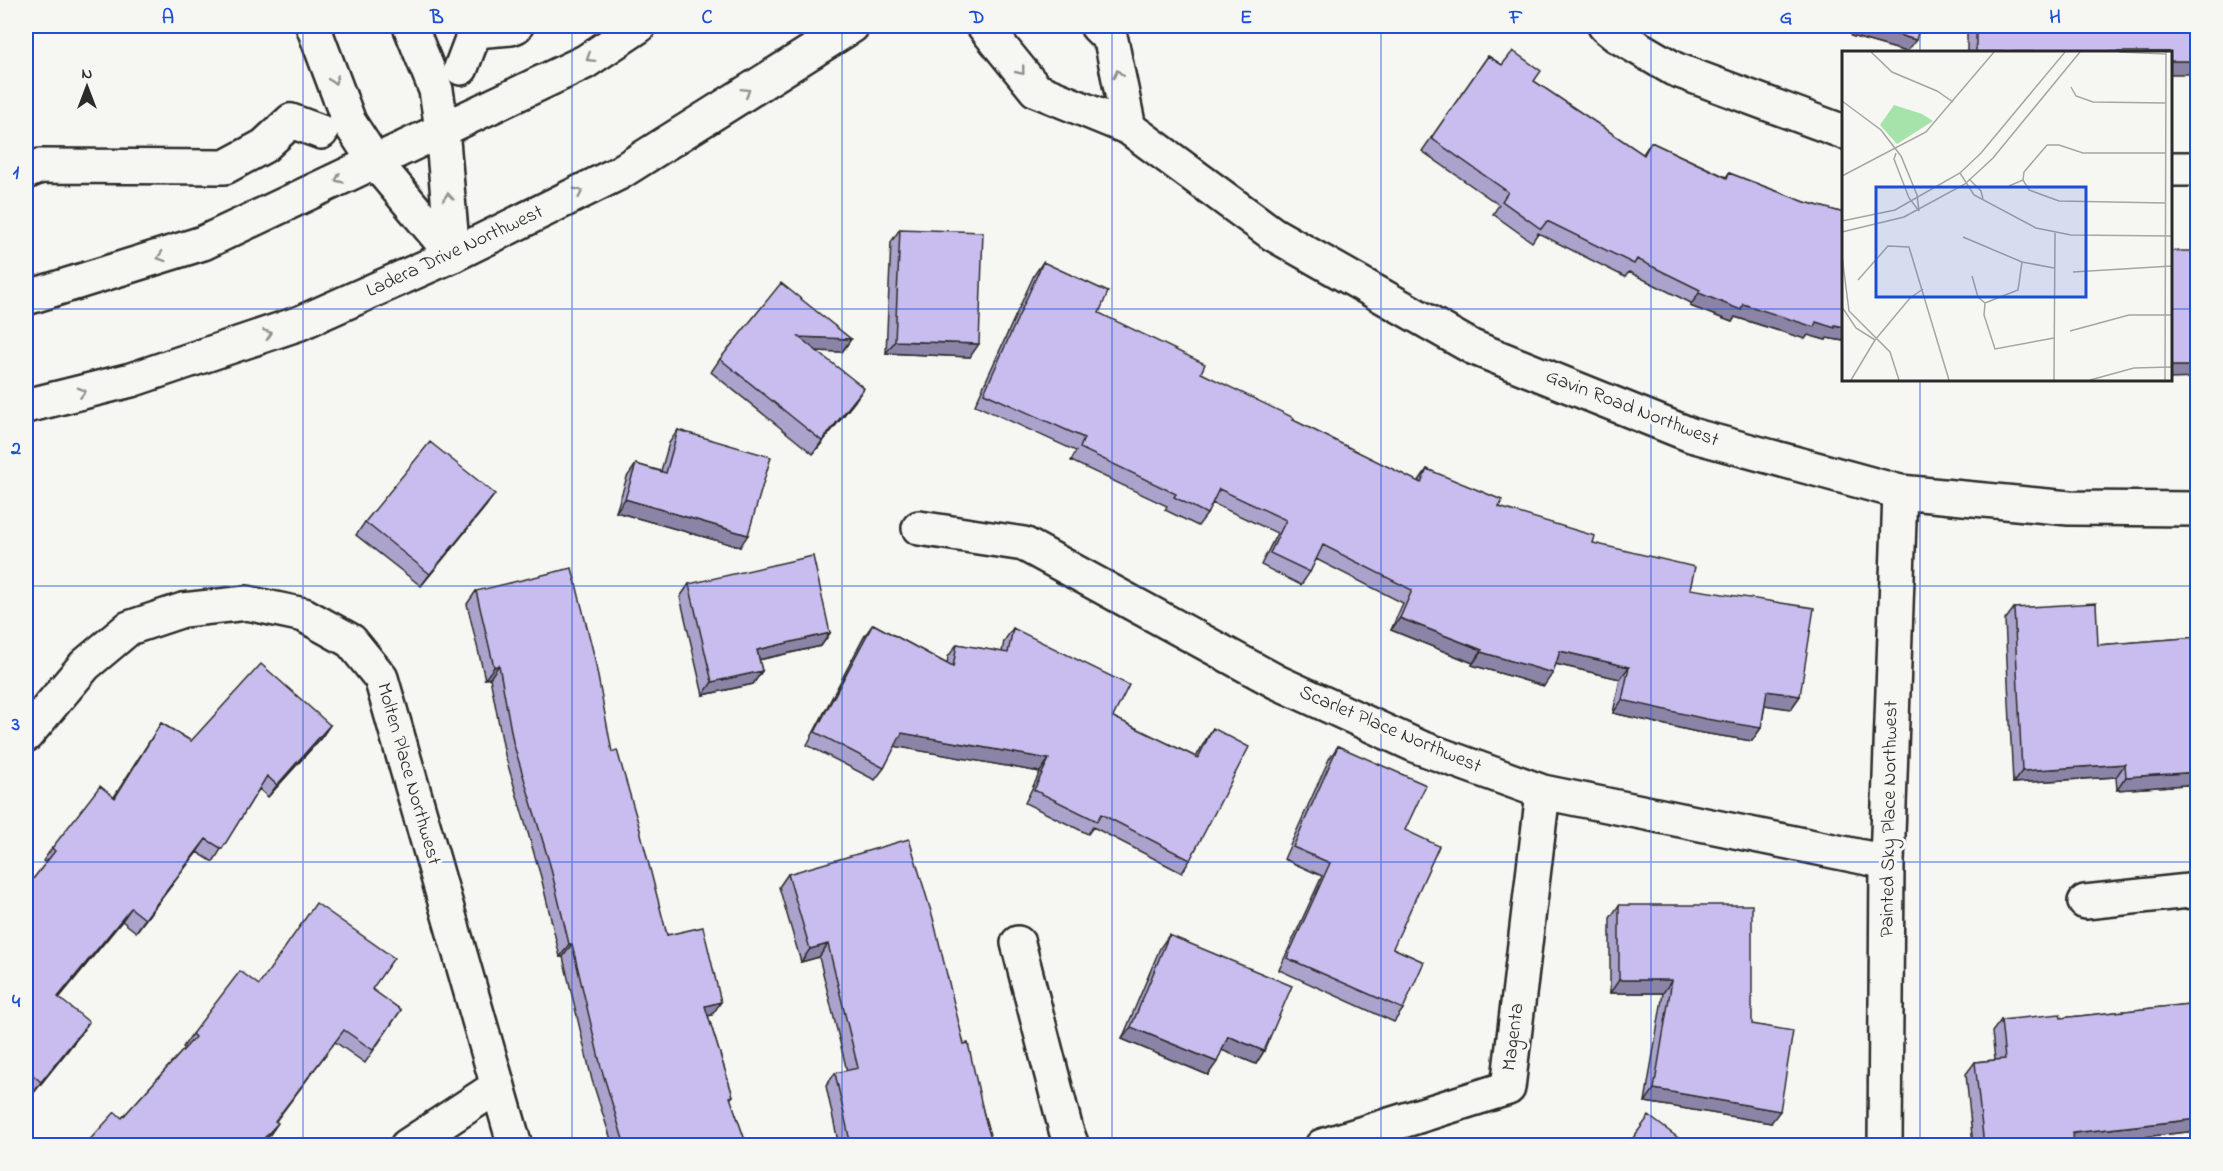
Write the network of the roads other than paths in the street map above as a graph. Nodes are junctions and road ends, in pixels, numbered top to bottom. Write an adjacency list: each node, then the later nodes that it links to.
1 (313, 26): 14 (street, one-way to 14)
2 (410, 26): 11 (street)
3 (516, 26): 9 (street)
4 (639, 26): 11 (street, one-way to 11)
5 (852, 26): 18 (street, Ladera Drive Northwest, one-way to 5)
6 (984, 26): 10 (street, Gavin Road Northwest, one-way to 10)
7 (1097, 26): 10 (street, one-way to 7)
8 (1605, 26): 12 (street)
9 (461, 68)
10 (1129, 128): 21 (street, Gavin Road Northwest)
11 (442, 129): 14 (street); 18 (street, one-way to 11)
12 (1842, 131)
13 (321, 132): 17 (street)
14 (375, 162): 18 (street); 19 (street, one-way to 19)
15 (2172, 169): 16 (street)
16 (2198, 170)
17 (26, 172)
18 (453, 255): 20 (street, Ladera Drive Northwest, one-way to 18)
19 (26, 298)
20 (26, 406)
21 (1900, 492): 22 (street, Gavin Road Northwest); 26 (street, Painted Sky Place Northwest)
22 (2198, 509)
23 (920, 528): 25 (street, Scarlet Place Northwest)
24 (26, 735): 30 (street, Molten Place Northwest)
25 (1543, 792): 26 (street, Scarlet Place Northwest); 34 (street, Magenta)
26 (1887, 862): 35 (street, Painted Sky Place Northwest)
27 (2198, 890): 28 (street)
28 (2085, 902)
29 (1018, 943): 33 (street)
30 (498, 1086): 31 (street); 32 (street, Molten Place Northwest)
31 (408, 1146)
32 (514, 1146)
33 (1072, 1146)
34 (1322, 1146)
35 (1885, 1146)

